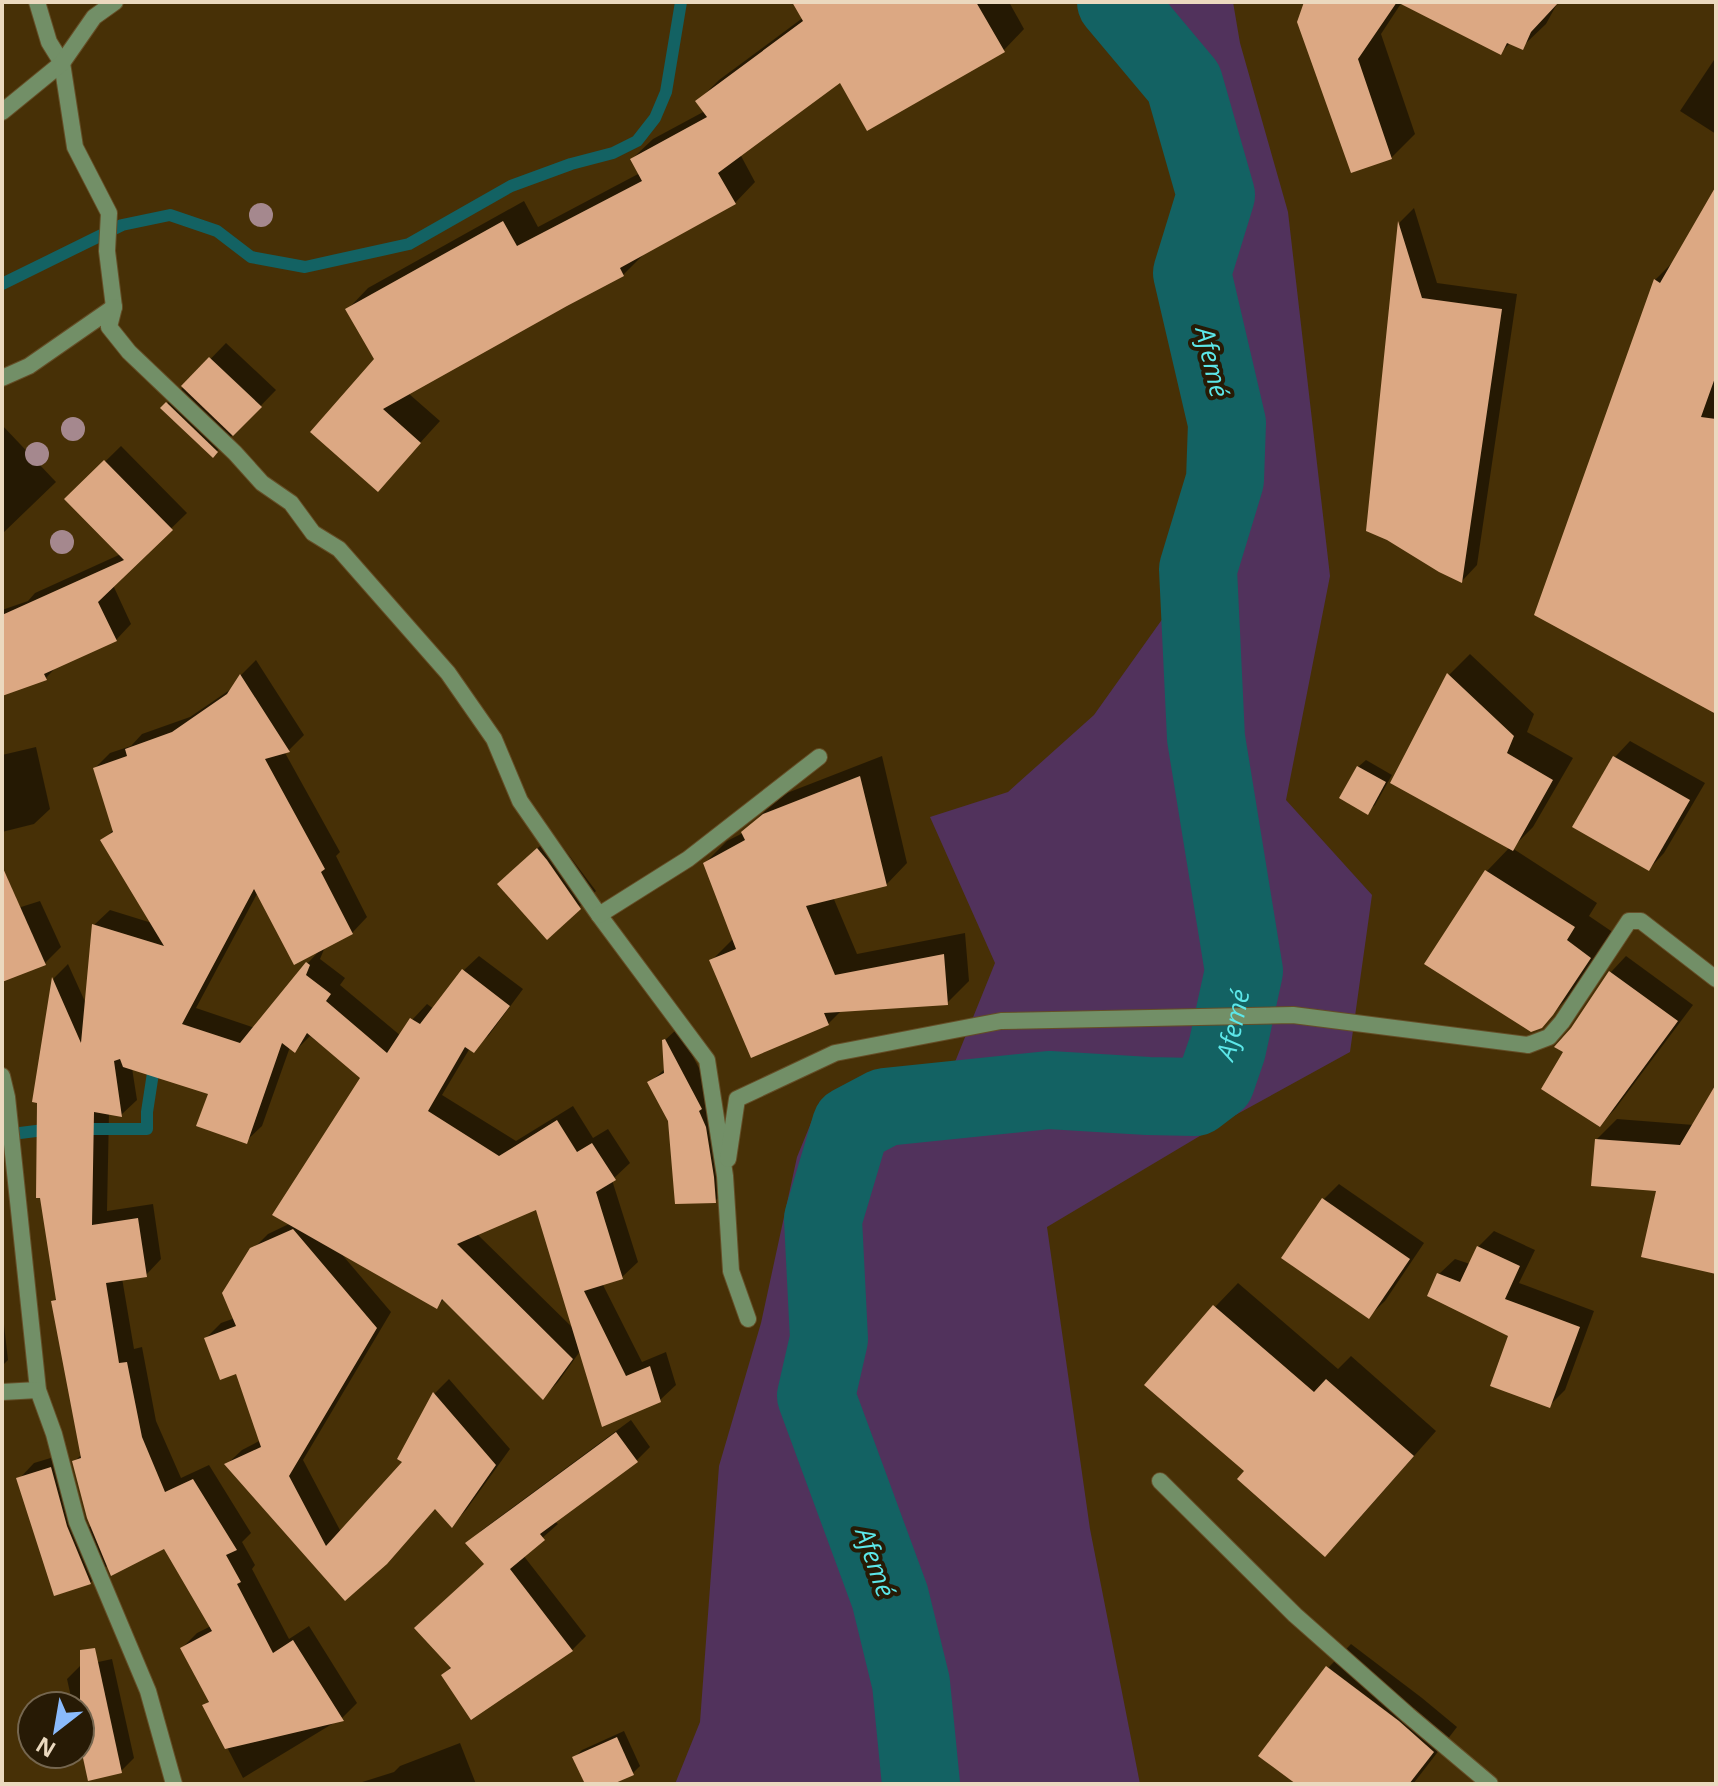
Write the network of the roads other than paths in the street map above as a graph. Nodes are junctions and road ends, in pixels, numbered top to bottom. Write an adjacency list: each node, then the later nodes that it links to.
1 (37, 2): 3 (street)
2 (115, 2): 3 (street)
3 (62, 63): 4 (street); 5 (street)
4 (2, 112)
5 (114, 307): 6 (street); 8 (street)
6 (2, 378)
7 (819, 757): 8 (street)
8 (599, 915): 12 (street)
9 (1716, 979): 12 (street)
10 (2, 1076): 11 (street)
11 (4, 1097): 14 (street)
12 (725, 1176): 13 (street)
13 (748, 1319)
14 (38, 1390): 15 (street); 17 (street)
15 (2, 1392)
16 (1160, 1481): 18 (street)
17 (174, 1784)
18 (1490, 1784)

